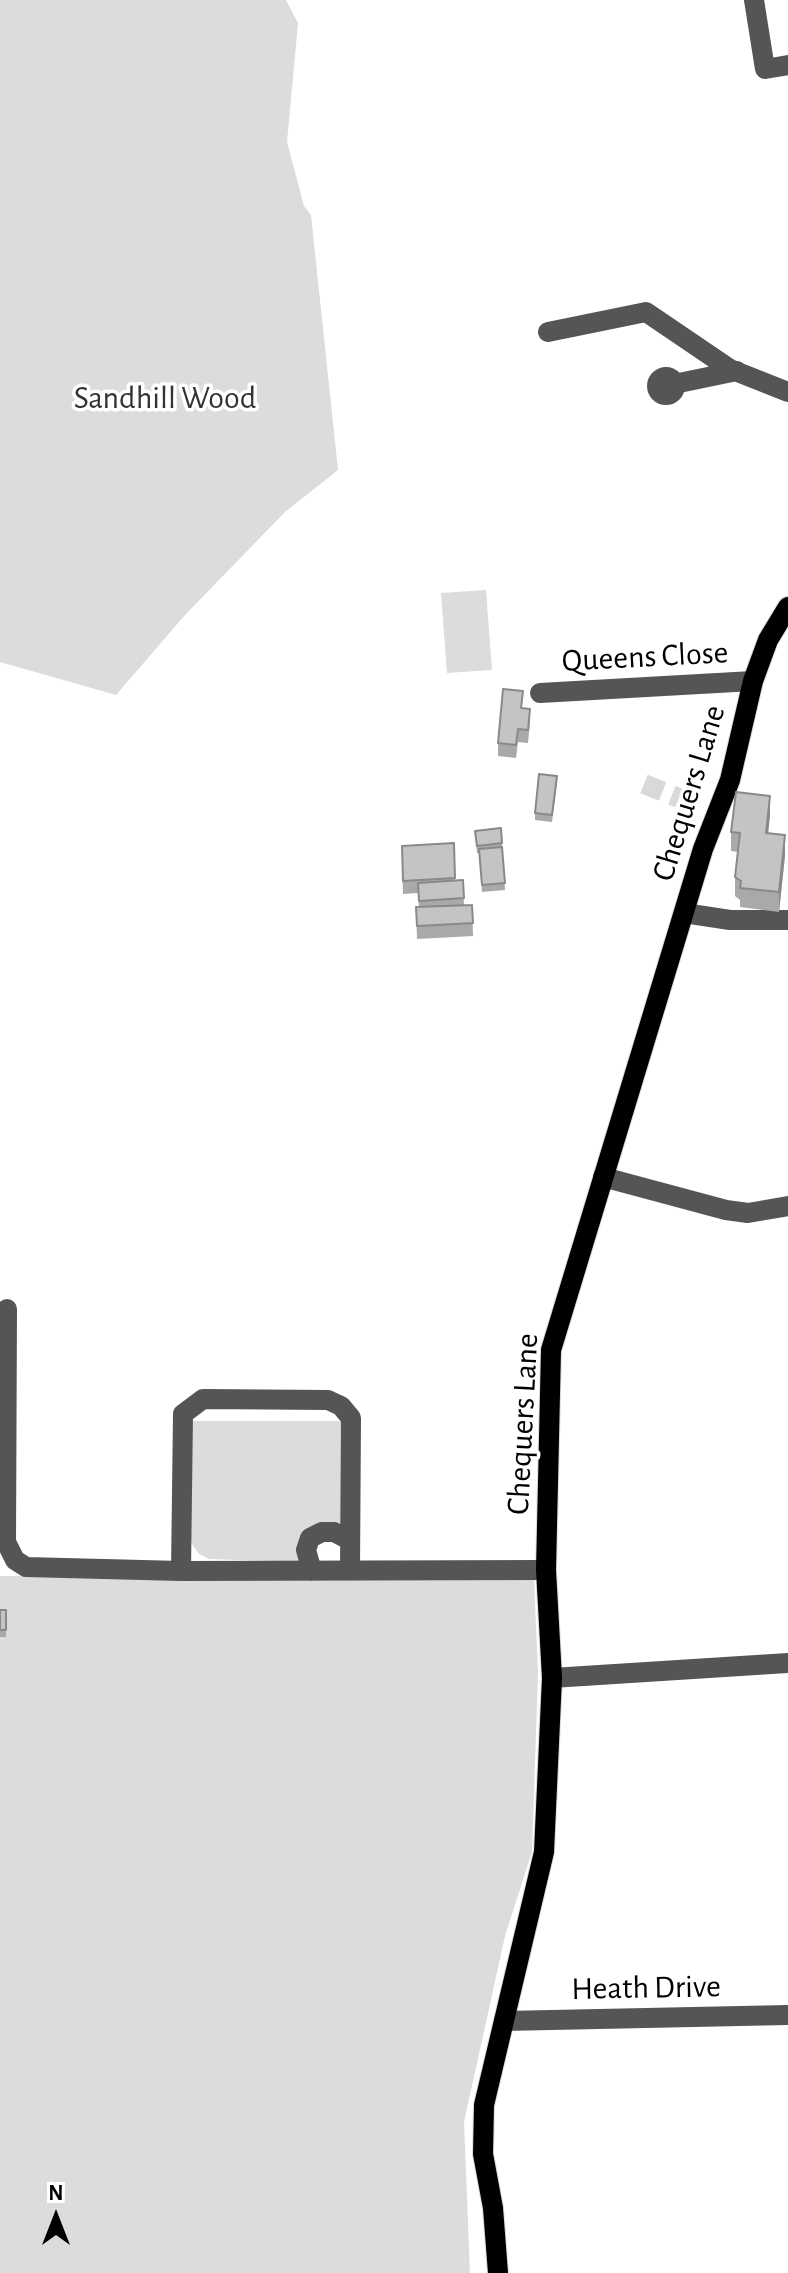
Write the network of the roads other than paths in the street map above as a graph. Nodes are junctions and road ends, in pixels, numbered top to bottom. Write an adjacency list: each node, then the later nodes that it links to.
1 (754, 0): 2 (street)
2 (788, 65)
3 (548, 332): 4 (street)
4 (737, 371): 5 (street); 6 (street)
5 (674, 384)
6 (788, 392)
7 (788, 607): 8 (main road, Chequers Lane)
8 (753, 681): 9 (street, Queens Close); 10 (main road, Chequers Lane)
9 (540, 693)
10 (684, 913): 11 (street); 12 (main road, Chequers Lane)
11 (788, 920)
12 (603, 1177): 13 (street); 16 (main road, Chequers Lane)
13 (788, 1206)
14 (7, 1309): 17 (street)
15 (349, 1540): 17 (street); 18 (street); 19 (street)
16 (546, 1570): 19 (street); 21 (main road, Chequers Lane)
17 (181, 1571): 18 (street)
18 (312, 1571): 19 (street)
19 (350, 1571)
20 (788, 1663): 21 (street)
21 (552, 1678): 23 (main road, Chequers Lane)
22 (788, 2015): 23 (street, Heath Drive)
23 (504, 2021): 24 (main road, Chequers Lane)
24 (498, 2273)

